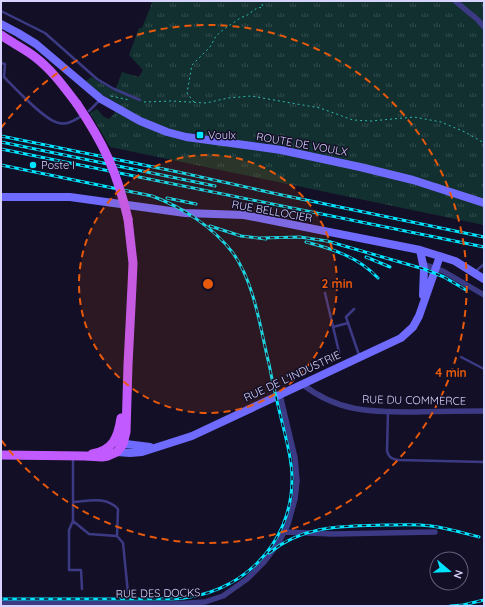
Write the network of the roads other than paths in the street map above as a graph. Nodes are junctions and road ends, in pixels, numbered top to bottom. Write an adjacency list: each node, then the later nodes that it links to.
1 (455, 1): 4 (street)
2 (1, 11): 8 (lane)
3 (1, 24): 7 (main road, ROUTE DE VOULX)
4 (484, 27)
5 (1, 35): 29 (main road, bridge)
6 (1, 62): 10 (lane)
7 (101, 99): 9 (lane); 12 (main road, ROUTE DE VOULX)
8 (140, 100)
9 (89, 111)
10 (80, 117)
11 (1, 196): 13 (main road, RUE BELLOCIER)
12 (484, 203)
13 (420, 250): 14 (main road, RUE BELLOCIER); 15 (main road)
14 (440, 256): 17 (main road, RUE DE L'INDUSTRIE); 18 (main road, RUE BELLOCIER)
15 (423, 264): 17 (street); 22 (main road)
16 (484, 264): 18 (lane)
17 (436, 268): 21 (street); 22 (main road, RUE DE L'INDUSTRIE)
18 (474, 273): 19 (main road, RUE BELLOCIER)
19 (484, 279)
20 (325, 293): 25 (lane)
21 (484, 295)
22 (423, 304): 28 (main road, RUE DE L'INDUSTRIE)
23 (354, 309): 24 (lane)
24 (348, 323): 25 (lane); 28 (lane)
25 (333, 327): 26 (lane)
26 (339, 352)
27 (461, 357): 30 (lane)
28 (360, 358): 31 (main road, RUE DE L'INDUSTRIE)
29 (128, 365): 35 (main road); 38 (main road)
30 (484, 369)
31 (302, 384): 32 (main road, RUE DE L'INDUSTRIE); 34 (street, RUE DU COMMERCE)
32 (280, 395): 37 (main road, RUE DE L'INDUSTRIE); 44 (street, RUE DES DOCKS)
33 (484, 411): 34 (street, RUE DU COMMERCE)
34 (388, 412): 41 (lane)
35 (126, 432): 36 (main road); 38 (main road)
36 (137, 446): 37 (main road); 38 (main road)
37 (153, 447): 38 (main road, RUE DE L'INDUSTRIE)
38 (119, 448): 40 (main road)
39 (1, 455): 40 (main road)
40 (73, 456): 42 (lane)
41 (484, 462)
42 (73, 502): 43 (lane); 46 (lane)
43 (73, 521): 46 (lane); 47 (lane)
44 (285, 532): 45 (street); 49 (street, RUE DES DOCKS)
45 (435, 532)
46 (117, 536): 48 (lane)
47 (82, 589)
48 (128, 593)
49 (1, 603)

